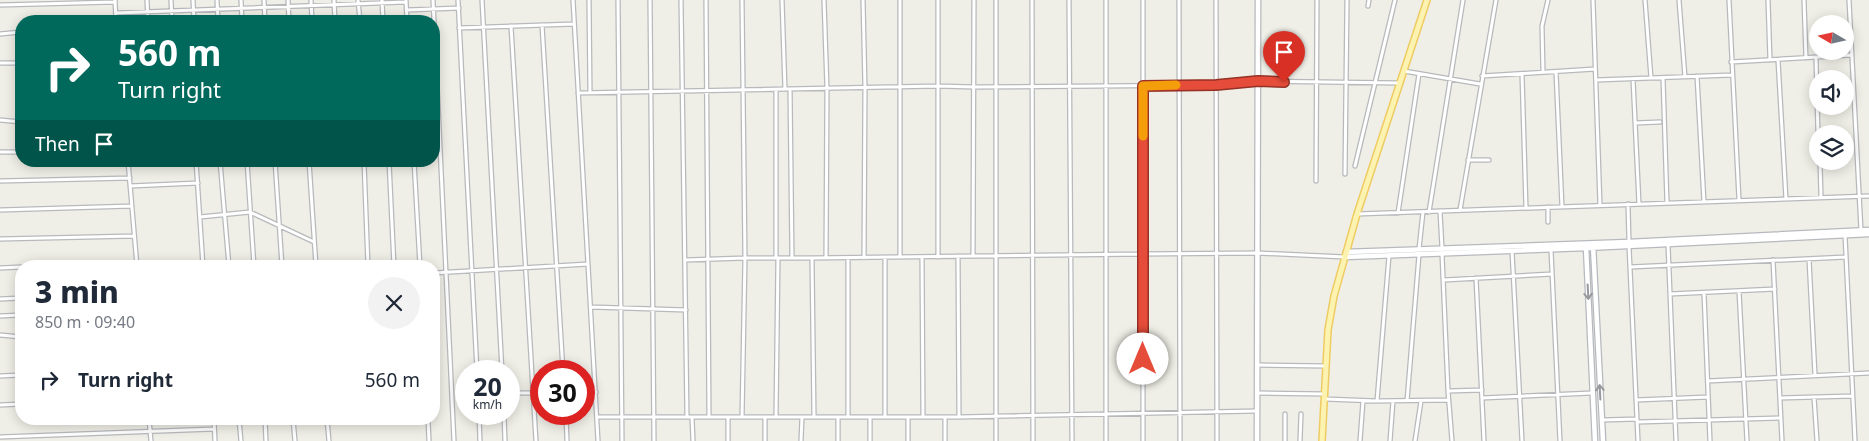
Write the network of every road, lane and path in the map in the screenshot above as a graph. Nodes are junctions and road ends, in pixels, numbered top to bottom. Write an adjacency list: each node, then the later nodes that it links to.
1 (147, 0): 65 (street)
2 (172, 0): 64 (street)
3 (193, 0): 62 (street)
4 (217, 0): 60 (street)
5 (241, 0): 58 (street)
6 (264, 0): 57 (street)
7 (288, 0): 55 (street)
8 (311, 0): 54 (street)
9 (433, 0): 61 (street)
10 (458, 0): 59 (street)
11 (482, 0): 84 (street)
12 (573, 0): 81 (street)
13 (589, 0): 138 (street)
14 (618, 0): 135 (street)
15 (650, 0): 136 (street)
16 (681, 0): 134 (street)
17 (706, 0): 132 (street)
18 (742, 0): 133 (street)
19 (782, 0): 130 (street)
20 (824, 0): 128 (street)
21 (863, 0): 124 (street)
22 (900, 0): 119 (street)
23 (938, 0): 120 (street)
24 (974, 0): 125 (street)
25 (996, 0): 126 (street)
26 (1032, 0): 127 (street)
27 (1069, 0): 121 (street)
28 (1106, 0): 122 (street)
29 (1143, 0): 123 (street)
30 (1179, 0): 117 (street)
31 (1216, 0): 118 (street)
32 (1258, 0): 111 (street)
33 (1317, 0): 113 (street)
34 (1347, 0): 112 (street)
35 (1369, 0): 56 (street)
36 (1395, 0): 114 (street)
37 (1427, 0): 97 (main road)
38 (1463, 0): 108 (street)
39 (1496, 0): 103 (street)
40 (1548, 0): 98 (street)
41 (1593, 0): 96 (street)
42 (1645, 0): 106 (street)
43 (1679, 0): 105 (street)
44 (1729, 0): 93 (street)
45 (1768, 0): 89 (street)
46 (1804, 0): 88 (street)
47 (1849, 0): 80 (street)
48 (115, 1): 53 (street); 66 (street)
49 (382, 1): 50 (street); 52 (street); 77 (street)
50 (406, 1): 63 (street)
51 (334, 2): 52 (street); 54 (street); 75 (street)
52 (358, 2): 76 (street)
53 (0, 5)
54 (311, 5): 55 (street); 74 (street)
55 (288, 6): 57 (street); 73 (street)
56 (1368, 6)
57 (264, 7): 58 (street); 72 (street)
58 (241, 8): 60 (street); 71 (street)
59 (459, 8): 61 (street); 85 (street)
60 (217, 9): 62 (street); 70 (street)
61 (433, 9): 63 (street); 79 (street)
62 (194, 10): 64 (street); 69 (street)
63 (407, 10): 78 (street)
64 (172, 11): 65 (street); 68 (street)
65 (147, 12): 66 (street); 67 (street)
66 (116, 13)
67 (147, 15)
68 (172, 15)
69 (194, 15)
70 (218, 15)
71 (242, 15)
72 (265, 15)
73 (289, 15)
74 (312, 15)
75 (335, 15)
76 (359, 15)
77 (383, 15)
78 (407, 15)
79 (433, 15)
80 (1850, 15)
81 (574, 24): 82 (street); 137 (street)
82 (542, 25): 83 (street); 248 (street)
83 (511, 26): 84 (street); 252 (street)
84 (483, 27): 85 (street); 253 (street)
85 (459, 28): 254 (street)
86 (15, 33): 87 (street)
87 (0, 34)
88 (1806, 58): 90 (street)
89 (1770, 60): 90 (street); 93 (street)
90 (1778, 60): 169 (street)
91 (1816, 60): 143 (street)
92 (1852, 60): 166 (street)
93 (1731, 62): 102 (street)
94 (0, 63): 95 (street)
95 (15, 63)
96 (1595, 70): 99 (street); 110 (street)
97 (1404, 71): 100 (street); 115 (main road)
98 (1543, 72): 99 (street); 101 (street)
99 (1556, 72): 178 (street)
100 (1419, 74): 108 (street); 186 (street)
101 (1522, 74): 103 (street); 179 (street)
102 (1732, 75): 104 (street); 170 (street)
103 (1482, 76): 116 (street)
104 (1697, 76): 105 (street); 171 (street)
105 (1685, 77): 107 (street)
106 (1650, 78): 107 (street); 109 (street)
107 (1663, 78): 172 (street)
108 (1450, 79): 116 (street); 185 (street)
109 (1634, 79): 110 (street); 142 (street)
110 (1596, 80): 175 (street)
111 (1258, 81): 113 (street); 118 (street); 208 (street)
112 (1347, 81): 113 (street); 114 (street); 160 (street)
113 (1317, 82): 163 (street)
114 (1375, 82): 115 (street); 149 (street)
115 (1400, 83): 187 (main road)
116 (1480, 84): 147 (street)
117 (1179, 85): 118 (street); 123 (street); 211 (street)
118 (1216, 85): 212 (street)
119 (900, 86): 120 (street); 124 (street); 221 (street)
120 (938, 86): 125 (street); 223 (street)
121 (1069, 86): 122 (street); 127 (street); 215 (street)
122 (1106, 86): 123 (street); 209 (street)
123 (1143, 86): 210 (street)
124 (865, 87): 128 (street); 231 (street)
125 (974, 87): 126 (street); 218 (street)
126 (996, 87): 127 (street); 219 (street)
127 (1032, 87): 214 (street)
128 (827, 88): 131 (street); 229 (street)
129 (776, 89): 130 (street); 133 (street); 226 (street)
130 (785, 89): 131 (street)
131 (790, 89): 227 (street)
132 (706, 90): 133 (street); 134 (street); 233 (street)
133 (743, 90): 225 (street)
134 (683, 91): 136 (street); 244 (street)
135 (619, 92): 136 (street); 138 (street); 267 (street)
136 (650, 92): 269 (street)
137 (578, 93): 138 (street); 246 (street)
138 (590, 93)
139 (0, 120): 140 (street)
140 (15, 121)
141 (1660, 122): 142 (street)
142 (1635, 123): 174 (street)
143 (1818, 125)
144 (440, 151): 256 (street)
145 (0, 152): 146 (street)
146 (15, 152)
147 (1468, 160): 148 (street); 181 (street)
148 (1489, 160)
149 (1355, 166)
150 (129, 167): 161 (street)
151 (197, 167): 164 (street)
152 (221, 167): 188 (street)
153 (248, 167): 183 (street)
154 (275, 167): 191 (street)
155 (309, 167): 199 (street)
156 (364, 167): 241 (street)
157 (389, 167): 242 (street)
158 (414, 167): 243 (street)
159 (1820, 170): 168 (street)
160 (1345, 174)
161 (130, 178): 162 (street); 165 (street)
162 (0, 181)
163 (1316, 181)
164 (198, 183): 165 (street); 189 (street)
165 (130, 186): 176 (street)
166 (1859, 196): 167 (street); 168 (street); 192 (street)
167 (1869, 196)
168 (1821, 197): 169 (street)
169 (1786, 198): 170 (street)
170 (1739, 200): 171 (street)
171 (1704, 202): 172 (street)
172 (1667, 203): 174 (street)
173 (1628, 204): 174 (street); 175 (street); 200 (street)
174 (1639, 204)
175 (1600, 205): 178 (street)
176 (132, 206): 180 (street); 197 (street)
177 (1548, 207): 178 (street); 179 (street); 190 (street)
178 (1562, 207)
179 (1526, 208): 181 (street)
180 (0, 210)
181 (1460, 210): 182 (street)
182 (1440, 211): 185 (street); 204 (street)
183 (250, 212): 188 (street); 191 (street); 238 (street)
184 (1423, 212): 185 (street); 186 (street); 207 (street)
185 (1429, 212)
186 (1398, 213): 187 (street)
187 (1357, 214): 216 (main road)
188 (225, 215): 189 (street); 237 (street)
189 (200, 217): 236 (street)
190 (1548, 222)
191 (280, 226): 199 (street); 239 (street)
192 (1861, 230): 193 (street); 194 (street)
193 (1869, 230)
194 (1830, 234): 196 (street); 200 (street); 201 (street)
195 (1869, 234): 196 (street)
196 (1845, 235): 224 (street)
197 (134, 236): 198 (street); 235 (street)
198 (0, 239)
199 (314, 242): 240 (street)
200 (1629, 244): 201 (street); 202 (street); 250 (street)
201 (1668, 244): 247 (street)
202 (1593, 245): 203 (street); 344 (street, one-way to 202)
203 (1586, 246): 204 (street); 205 (street); 293 (street, one-way to 293)
204 (1442, 248): 207 (street)
205 (1551, 250): 206 (street); 257 (street)
206 (1512, 251): 213 (street); 258 (street)
207 (1419, 252): 213 (street); 216 (street); 220 (street); 308 (street)
208 (1258, 253): 212 (street); 216 (street); 279 (street)
209 (1106, 254): 210 (street); 215 (street); 315 (street)
210 (1143, 254): 211 (street); 316 (street)
211 (1181, 254): 212 (street); 314 (street)
212 (1217, 254): 312 (street)
213 (1442, 254): 260 (street)
214 (1033, 255): 215 (street); 219 (street); 321 (street)
215 (1070, 255): 319 (street)
216 (1344, 255): 220 (street); 280 (main road)
217 (958, 256): 218 (street); 223 (street); 341 (street)
218 (973, 256): 219 (street)
219 (996, 256): 320 (street)
220 (1389, 256): 306 (street)
221 (900, 257): 222 (street); 232 (street)
222 (922, 257): 223 (street); 339 (street)
223 (938, 257)
224 (1846, 257): 234 (street); 282 (street)
225 (745, 258): 226 (street); 233 (street); 329 (street)
226 (777, 258): 227 (street); 331 (street)
227 (792, 258): 228 (street)
228 (812, 258): 229 (street); 333 (street)
229 (826, 258): 230 (street)
230 (848, 258): 231 (street); 335 (street)
231 (864, 258): 232 (street)
232 (885, 258): 337 (street)
233 (707, 259): 244 (street); 327 (street)
234 (1809, 259): 245 (street); 285 (street)
235 (136, 260)
236 (203, 260)
237 (229, 260)
238 (254, 260)
239 (282, 260)
240 (316, 260)
241 (368, 260)
242 (394, 260)
243 (420, 260)
244 (685, 260): 270 (street)
245 (1774, 260): 247 (street); 261 (street)
246 (588, 264): 248 (street); 268 (street)
247 (1669, 265): 250 (street); 264 (street)
248 (557, 266): 252 (street); 278 (street)
249 (15, 267): 251 (street)
250 (1630, 267): 304 (street)
251 (0, 268)
252 (526, 268): 253 (street); 277 (street)
253 (496, 269): 254 (street); 276 (street)
254 (472, 270): 256 (street); 275 (street)
255 (440, 272): 256 (street)
256 (446, 272): 369 (street)
257 (1552, 274): 258 (street); 294 (street)
258 (1513, 276): 259 (street); 297 (street)
259 (1476, 278): 260 (street); 289 (street)
260 (1444, 280): 290 (street)
261 (1775, 289): 262 (street); 286 (street)
262 (1739, 291): 263 (street); 287 (street)
263 (1704, 293): 264 (street); 288 (street)
264 (1670, 294): 301 (street)
265 (0, 298): 266 (street)
266 (15, 298)
267 (621, 306): 268 (street); 269 (street); 323 (street)
268 (590, 307): 291 (street)
269 (652, 308): 270 (street); 324 (street)
270 (686, 310): 325 (street)
271 (15, 315): 272 (street)
272 (0, 316)
273 (0, 335): 274 (street)
274 (15, 336)
275 (476, 360)
276 (501, 360)
277 (532, 360)
278 (562, 360)
279 (1257, 364): 280 (street); 292 (street)
280 (1326, 366): 295 (main road)
281 (1869, 373): 282 (street)
282 (1851, 374): 285 (street); 296 (street)
283 (15, 375): 284 (street)
284 (0, 376)
285 (1815, 376): 286 (street)
286 (1780, 378): 287 (street); 302 (street)
287 (1744, 379): 288 (street); 343 (street)
288 (1708, 381): 298 (street)
289 (1482, 390): 290 (street); 300 (street)
290 (1448, 391): 303 (street)
291 (596, 392): 322 (street)
292 (1257, 393): 295 (street); 313 (street)
293 (1592, 394): 294 (street); 403 (street)
294 (1558, 395): 297 (street); 402 (street)
295 (1325, 396): 305 (street); 395 (main road)
296 (1852, 396): 299 (street); 411 (street)
297 (1519, 397): 300 (street); 401 (street)
298 (1708, 397): 301 (street); 345 (street)
299 (1814, 397): 302 (street); 410 (street)
300 (1482, 398): 400 (street)
301 (1674, 398): 304 (street); 347 (street)
302 (1780, 398): 342 (street)
303 (1448, 400): 309 (street); 399 (street)
304 (1636, 400): 346 (street)
305 (1363, 401): 306 (street); 396 (street)
306 (1377, 401): 307 (street)
307 (1394, 401): 308 (street); 397 (street)
308 (1407, 401): 309 (street)
309 (1421, 401): 398 (street)
310 (15, 404): 311 (street)
311 (0, 405)
312 (1218, 412): 313 (street); 314 (street); 391 (street)
313 (1258, 412): 392 (street)
314 (1180, 413): 316 (street); 390 (street)
315 (1106, 414): 316 (street); 319 (street); 388 (street)
316 (1143, 414): 389 (street)
317 (1285, 414): 393 (street)
318 (1301, 414): 394 (street)
319 (1072, 415): 321 (street); 387 (street)
320 (996, 416): 321 (street); 341 (street); 385 (street)
321 (1033, 416): 386 (street)
322 (597, 417): 323 (street); 374 (street)
323 (622, 417): 324 (street); 375 (street)
324 (654, 417): 325 (street); 376 (street)
325 (687, 417): 326 (street)
326 (692, 417): 327 (street); 377 (street)
327 (709, 417): 328 (street)
328 (728, 417): 329 (street); 378 (street)
329 (742, 417): 330 (street)
330 (765, 417): 331 (street); 379 (street)
331 (776, 417): 332 (street)
332 (802, 417): 333 (street); 380 (street)
333 (814, 417): 334 (street)
334 (838, 417): 335 (street); 381 (street)
335 (848, 417): 336 (street)
336 (870, 417): 337 (street); 382 (street)
337 (885, 417): 338 (street)
338 (908, 417): 339 (street); 383 (street)
339 (923, 417): 340 (street)
340 (945, 417): 341 (street); 384 (street)
341 (959, 417)
342 (1781, 418): 343 (street); 409 (street)
343 (1746, 419): 345 (street); 408 (street)
344 (1602, 420): 346 (street); 404 (street)
345 (1710, 420): 347 (street); 407 (street)
346 (1637, 421): 347 (street); 405 (street)
347 (1676, 421): 406 (street)
348 (149, 425): 360 (street)
349 (214, 425): 359 (street)
350 (239, 425): 364 (street)
351 (265, 425): 365 (street)
352 (294, 425): 366 (street)
353 (327, 425): 367 (street)
354 (428, 425): 368 (street)
355 (479, 425): 370 (street)
356 (504, 425): 371 (street)
357 (535, 425): 372 (street)
358 (566, 425): 373 (street)
359 (214, 429): 360 (street); 363 (street)
360 (150, 432): 361 (street); 362 (street)
361 (0, 437)
362 (151, 441)
363 (215, 441)
364 (240, 441)
365 (266, 441)
366 (295, 441)
367 (328, 441)
368 (429, 441)
369 (454, 441)
370 (480, 441)
371 (505, 441)
372 (536, 441)
373 (567, 441)
374 (598, 441)
375 (622, 441)
376 (654, 441)
377 (693, 441)
378 (728, 441)
379 (765, 441)
380 (801, 441)
381 (838, 441)
382 (870, 441)
383 (908, 441)
384 (945, 441)
385 (996, 441)
386 (1033, 441)
387 (1072, 441)
388 (1106, 441)
389 (1143, 441)
390 (1180, 441)
391 (1217, 441)
392 (1258, 441)
393 (1285, 441)
394 (1300, 441)
395 (1322, 441)
396 (1360, 441)
397 (1390, 441)
398 (1415, 441)
399 (1452, 441)
400 (1484, 441)
401 (1522, 441)
402 (1560, 441)
403 (1595, 441)
404 (1603, 441)
405 (1638, 441)
406 (1676, 441)
407 (1710, 441)
408 (1747, 441)
409 (1782, 441)
410 (1817, 441)
411 (1855, 441)

